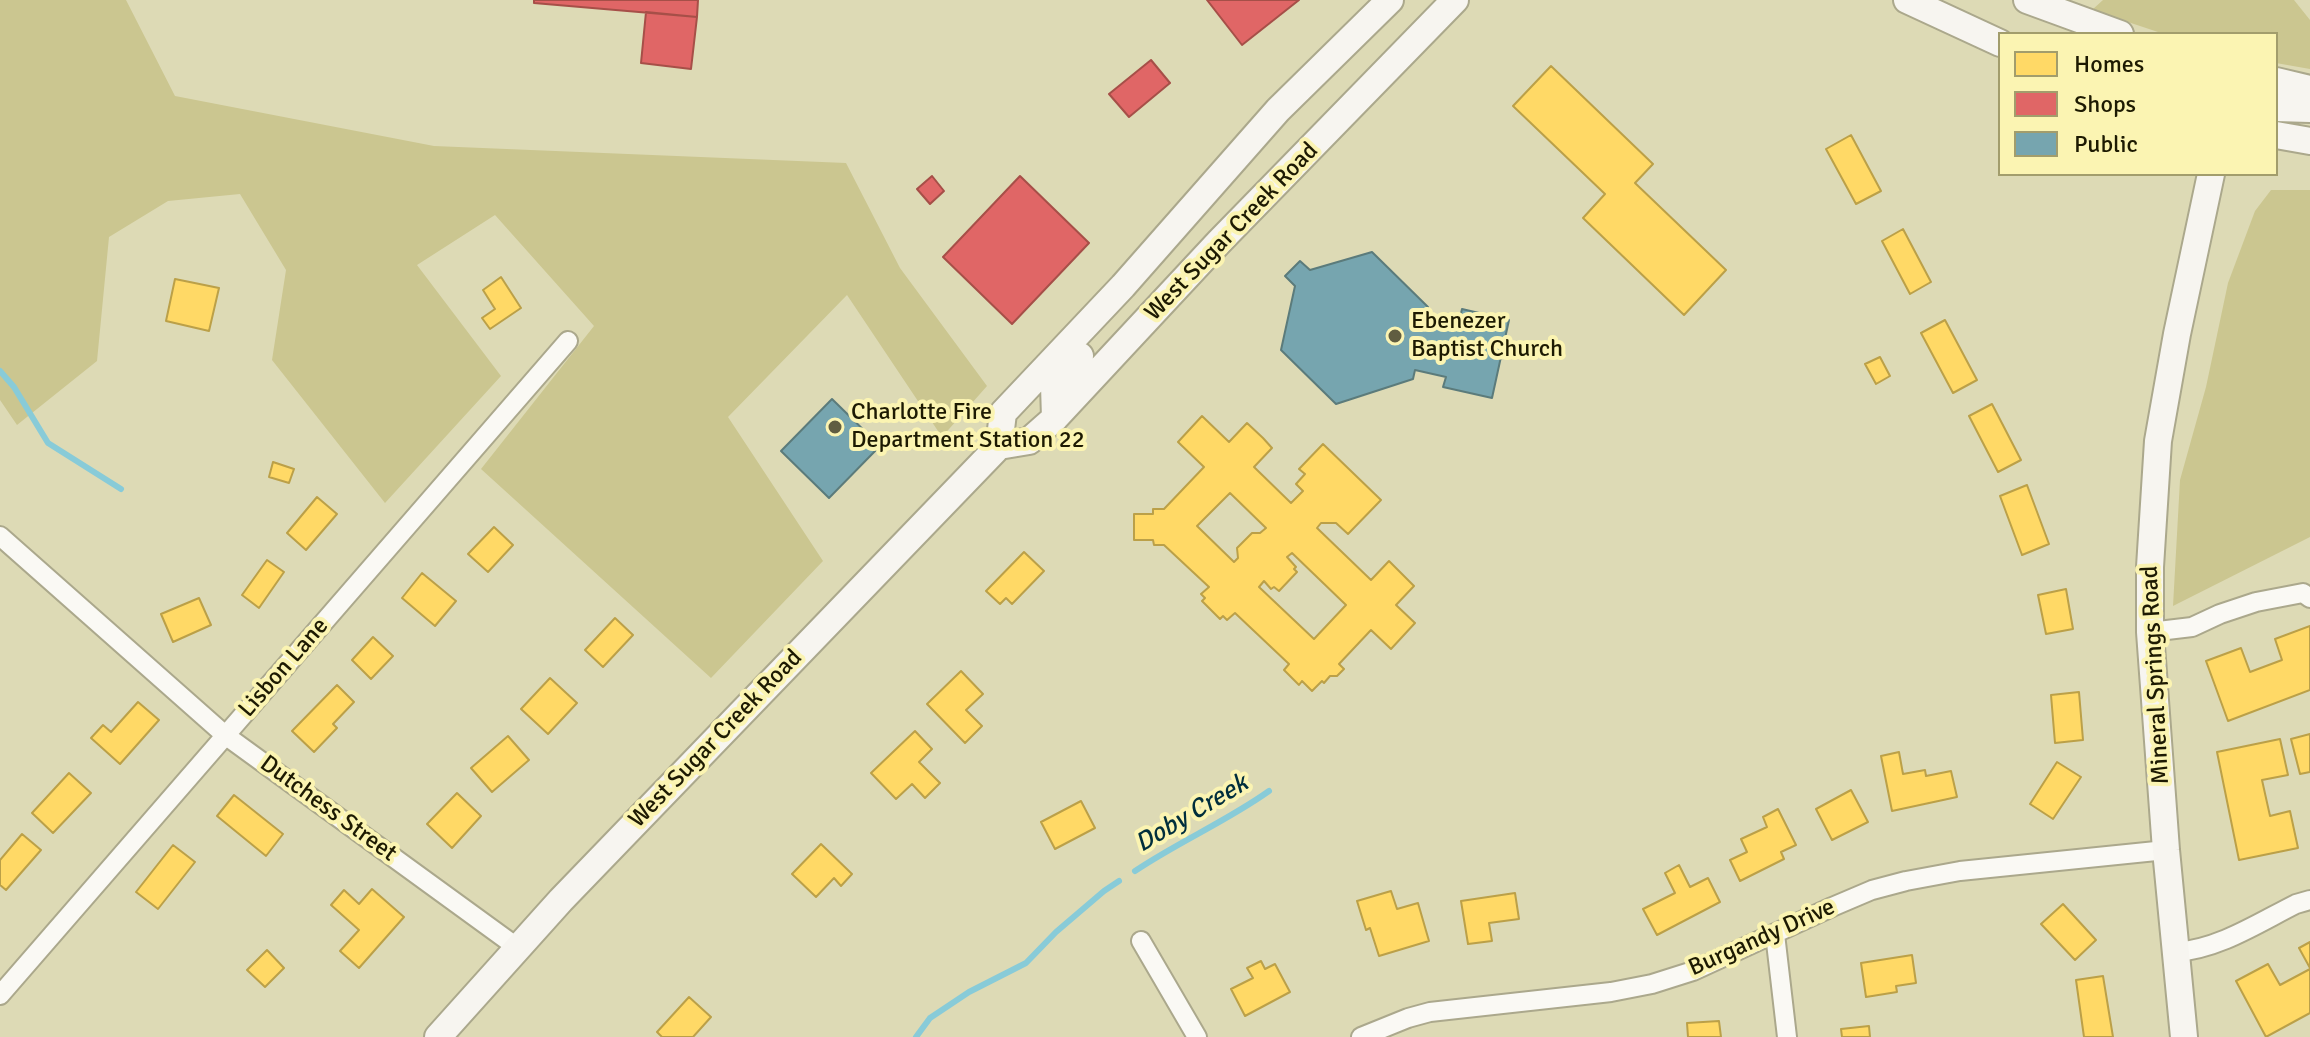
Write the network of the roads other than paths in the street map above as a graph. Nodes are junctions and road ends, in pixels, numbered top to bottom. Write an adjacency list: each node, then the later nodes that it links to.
1 (1390, 0): 14 (main road, West Sugar Creek Road)
2 (1455, 0): 16 (main road, West Sugar Creek Road)
3 (1907, 0): 6 (main road)
4 (2027, 0): 5 (main road)
5 (2115, 32)
6 (1998, 42)
7 (2278, 81): 8 (main road)
8 (2310, 89)
9 (2278, 108): 10 (main road)
10 (2310, 109)
11 (2278, 135): 12 (main road)
12 (2310, 141)
13 (2211, 176): 20 (main road, Mineral Springs Road)
14 (1123, 286): 16 (main road); 17 (main road, West Sugar Creek Road)
15 (568, 341): 21 (street, Lisbon Lane)
16 (1055, 418): 17 (main road, West Sugar Creek Road)
17 (999, 446): 26 (main road, West Sugar Creek Road)
18 (0, 536): 21 (street, Dutchess Street)
19 (2310, 598): 20 (street)
20 (2150, 632): 22 (main road, Mineral Springs Road)
21 (225, 735): 26 (street, Dutchess Street); 28 (street, Lisbon Lane)
22 (2166, 850): 24 (street, Burgandy Drive); 27 (main road, Mineral Springs Road)
23 (2310, 900): 27 (street)
24 (1775, 934): 31 (street, Burgandy Drive); 32 (street)
25 (1141, 941): 30 (street)
26 (518, 948): 29 (main road, West Sugar Creek Road)
27 (2176, 952): 33 (main road, Mineral Springs Road)
28 (0, 995)
29 (438, 1037)
30 (1197, 1037)
31 (1361, 1037)
32 (1787, 1037)
33 (2184, 1037)

